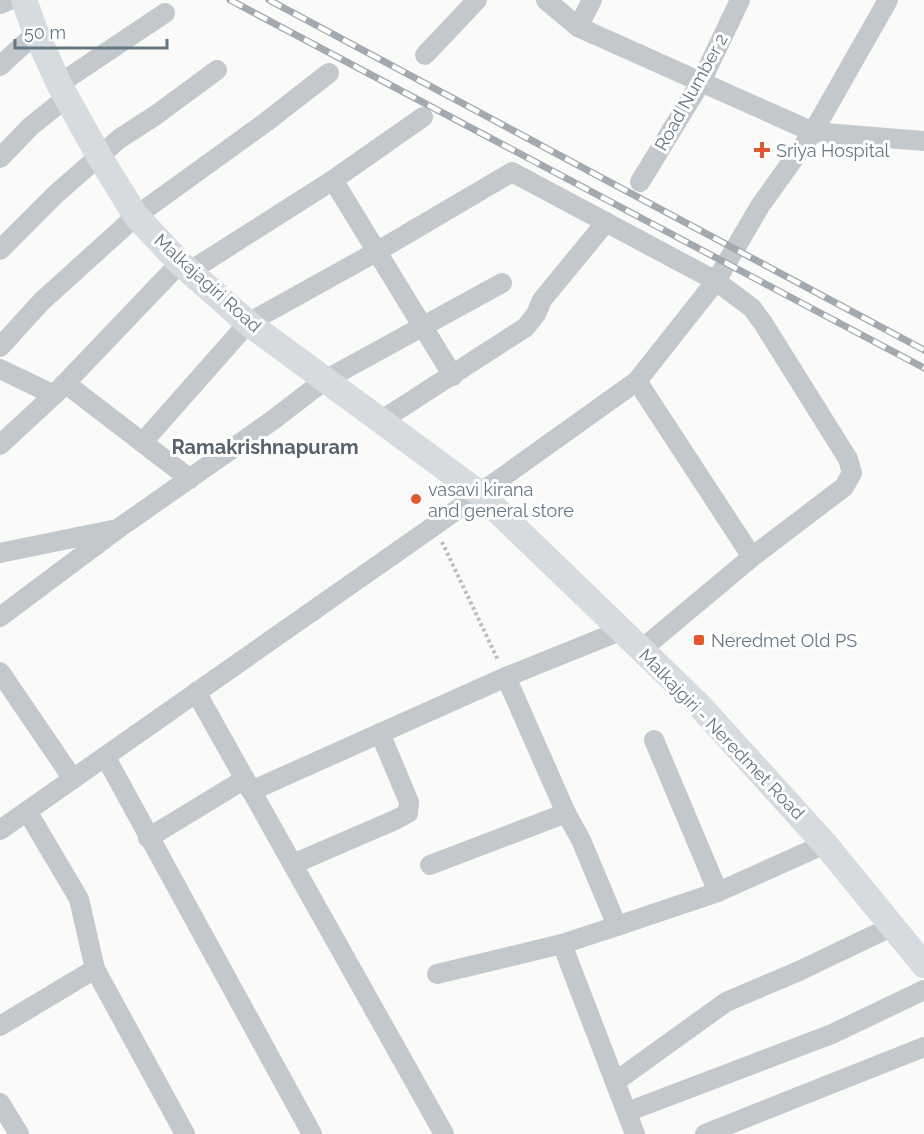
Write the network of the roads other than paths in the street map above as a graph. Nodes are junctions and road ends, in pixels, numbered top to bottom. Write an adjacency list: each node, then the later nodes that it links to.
1 (10, 0): 8 (street)
2 (24, 0): 11 (main road, Malkajagiri Road)
3 (477, 0): 12 (street)
4 (546, 0): 10 (street)
5 (592, 0): 10 (street)
6 (740, 0): 16 (street, Road Number 2)
7 (888, 0): 19 (street)
8 (0, 4)
9 (165, 13): 17 (street)
10 (578, 27): 16 (street)
11 (36, 33): 13 (street); 17 (main road, Malkajagiri Road)
12 (425, 55)
13 (0, 66)
14 (217, 70): 21 (street)
15 (329, 73): 25 (street)
16 (700, 82): 19 (street); 24 (street, Road Number 2)
17 (63, 91): 21 (main road, Malkajagiri Road); 22 (street)
18 (423, 117): 23 (street)
19 (813, 132): 20 (street); 30 (street)
20 (924, 141)
21 (99, 156): 25 (main road, Malkajagiri Road); 27 (street)
22 (0, 158)
23 (333, 180): 28 (street); 29 (street)
24 (640, 182)
25 (136, 216): 29 (main road, Malkajagiri Road); 34 (street)
26 (606, 222): 28 (street); 30 (street); 36 (street)
27 (0, 250)
28 (376, 252): 32 (street); 33 (street)
29 (185, 267): 32 (main road, Malkajagiri Road); 39 (street)
30 (716, 281): 38 (street); 47 (street)
31 (502, 283): 33 (street)
32 (249, 323): 37 (main road, Malkajagiri Road); 41 (street)
33 (423, 328): 36 (street); 37 (street)
34 (0, 347)
35 (0, 369): 39 (street)
36 (453, 376): 40 (street)
37 (325, 380): 40 (main road, Malkajagiri Road); 43 (street)
38 (637, 381): 44 (street); 47 (street)
39 (59, 389): 41 (street); 42 (street)
40 (382, 420): 44 (main road, Malkajagiri Road)
41 (143, 442): 43 (street)
42 (0, 445)
43 (190, 478): 45 (street)
44 (478, 493): 49 (main road, Malkajgiri - Neredmet Road); 53 (street)
45 (119, 528): 46 (street); 48 (street)
46 (0, 553)
47 (752, 557): 50 (street)
48 (0, 617)
49 (620, 631): 50 (main road, Malkajgiri - Neredmet Road); 52 (street)
50 (642, 649): 63 (main road, Malkajgiri - Neredmet Road)
51 (0, 672): 57 (street)
52 (506, 677): 54 (street); 60 (street)
53 (196, 692): 56 (street); 58 (street)
54 (380, 733): 58 (street); 64 (street)
55 (654, 740): 66 (street)
56 (105, 756): 57 (street); 62 (street)
57 (73, 778): 59 (street)
58 (248, 785): 62 (street); 64 (street)
59 (27, 811): 61 (street); 71 (street)
60 (566, 813): 65 (street); 67 (street)
61 (0, 830)
62 (148, 838): 81 (street)
63 (825, 844): 66 (street); 68 (main road, Malkajgiri - Neredmet Road)
64 (293, 864): 82 (street)
65 (430, 865)
66 (718, 892): 67 (street)
67 (617, 926): 69 (street)
68 (891, 927): 70 (main road, Malkajgiri - Neredmet Road); 76 (street)
69 (562, 944): 72 (street); 76 (street)
70 (924, 964)
71 (95, 969): 74 (street); 80 (street)
72 (437, 974)
73 (924, 990): 78 (street)
74 (0, 1026)
75 (922, 1054): 84 (street)
76 (615, 1082): 78 (street)
77 (0, 1103): 79 (street)
78 (627, 1112): 83 (street)
79 (19, 1134)
80 (185, 1134)
81 (312, 1134)
82 (444, 1134)
83 (635, 1134)
84 (705, 1134)

